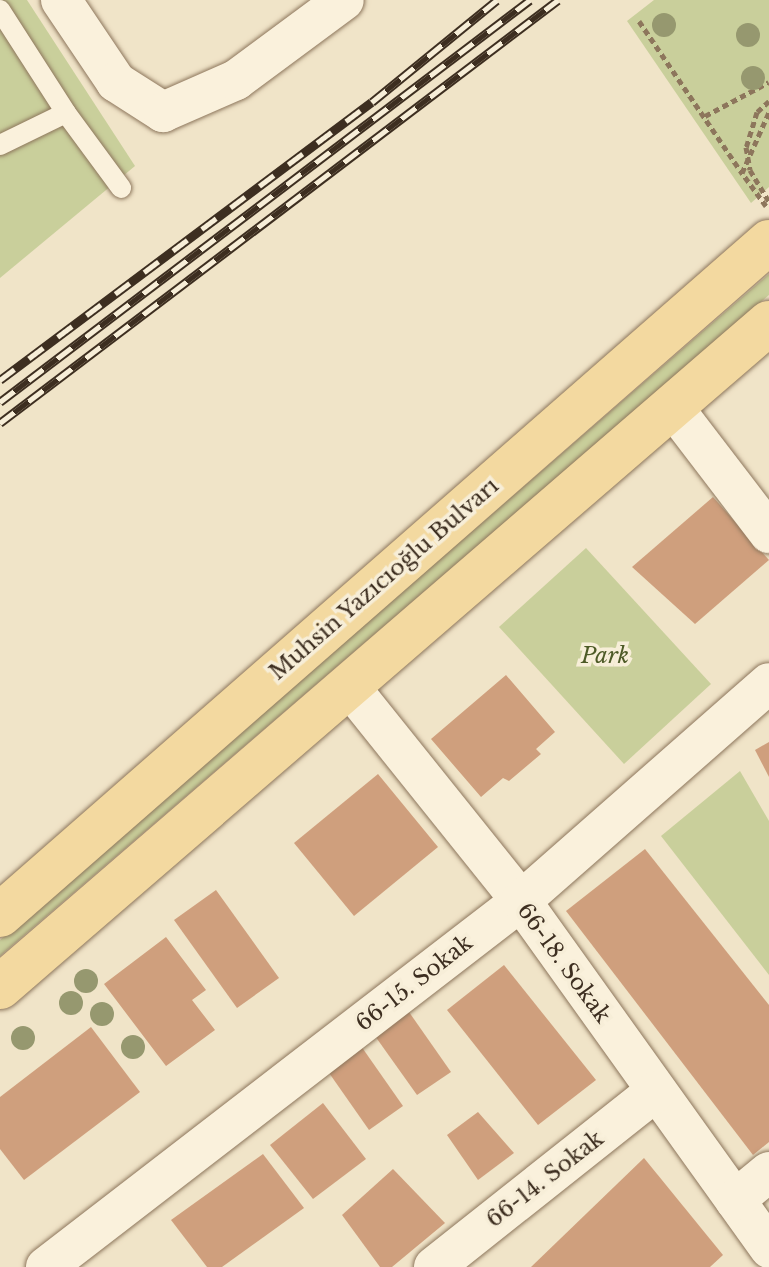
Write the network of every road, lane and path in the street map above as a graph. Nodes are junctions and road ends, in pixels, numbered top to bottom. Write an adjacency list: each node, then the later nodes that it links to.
1 (61, 0): 2 (street)
2 (344, 0)
3 (0, 10): 8 (lane)
4 (639, 21): 9 (path)
5 (769, 82): 9 (path)
6 (769, 101): 13 (path)
7 (769, 112): 11 (path)
8 (66, 113): 10 (lane); 12 (lane)
9 (705, 116): 11 (path)
10 (0, 145)
11 (742, 173): 14 (path)
12 (121, 188)
13 (769, 202)
14 (769, 209)
15 (769, 242): 22 (main road, Muhsin Yazıcıoğlu Bulvarı)
16 (769, 323): 17 (main road)
17 (672, 406): 18 (street); 20 (main road)
18 (769, 533)
19 (769, 683): 21 (street, 66-15. Sokak)
20 (349, 686): 21 (street, 66-18. Sokak); 23 (main road)
21 (521, 901): 24 (street, 66-18. Sokak); 28 (street, 66-15. Sokak)
22 (0, 915)
23 (0, 987)
24 (656, 1091): 26 (street, 66-18. Sokak); 29 (street, 66-14. Sokak)
25 (769, 1172): 26 (street)
26 (735, 1200): 27 (street, 66-18. Sokak)
27 (769, 1248)
28 (46, 1267)
29 (434, 1267)

